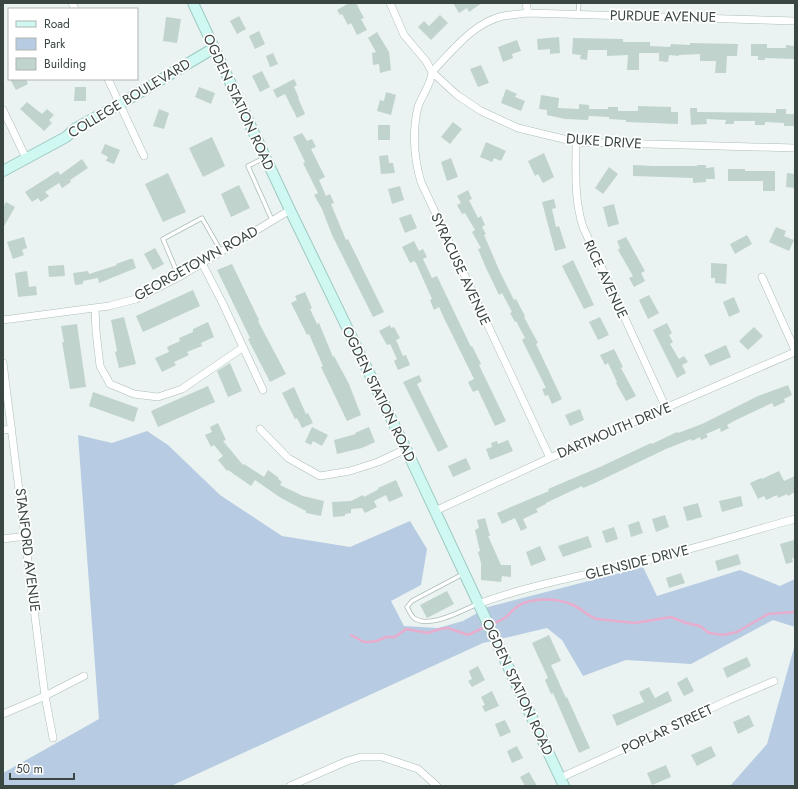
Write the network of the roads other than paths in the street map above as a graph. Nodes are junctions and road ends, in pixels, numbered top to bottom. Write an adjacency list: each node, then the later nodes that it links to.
1 (193, 3): 8 (street, OGDEN STATION ROAD)
2 (390, 3): 9 (street, DUKE DRIVE)
3 (526, 3): 5 (street)
4 (579, 3): 6 (lane)
5 (528, 13): 6 (street, PURDUE AVENUE); 9 (street, PURDUE AVENUE)
6 (578, 14): 7 (street, PURDUE AVENUE)
7 (795, 20)
8 (214, 48): 11 (street, COLLEGE BOULEVARD); 16 (street, OGDEN STATION ROAD)
9 (432, 72): 13 (street, DUKE DRIVE); 36 (street, SYRACUSE AVENUE)
10 (108, 80): 11 (street)
11 (120, 104): 15 (street); 17 (street, COLLEGE BOULEVARD)
12 (3, 110): 17 (street)
13 (576, 142): 14 (street, DUKE DRIVE); 31 (street, RICE AVENUE)
14 (795, 148)
15 (144, 156)
16 (265, 157): 19 (street, OGDEN STATION ROAD); 20 (lane)
17 (26, 158): 18 (street, COLLEGE BOULEVARD)
18 (3, 171)
19 (290, 210): 20 (street, GEORGETOWN ROAD); 35 (street, OGDEN STATION ROAD)
20 (272, 221): 21 (street, GEORGETOWN ROAD)
21 (221, 251): 22 (street, GEORGETOWN ROAD); 23 (lane)
22 (202, 263): 23 (street, GEORGETOWN ROAD); 27 (street)
23 (179, 277): 25 (street, GEORGETOWN ROAD)
24 (762, 277): 28 (street)
25 (95, 308): 26 (street, GEORGETOWN ROAD); 27 (street)
26 (3, 320)
27 (242, 348): 30 (street)
28 (795, 351): 31 (street, DARTMOUTH DRIVE)
29 (3, 363): 32 (street, STANFORD AVENUE)
30 (262, 390)
31 (666, 408): 36 (street, DARTMOUTH DRIVE)
32 (12, 429): 34 (street); 39 (street, STANFORD AVENUE)
33 (260, 429): 35 (street)
34 (3, 430)
35 (406, 449): 37 (street, OGDEN STATION ROAD)
36 (550, 458): 37 (street, DARTMOUTH DRIVE)
37 (435, 511): 41 (street, OGDEN STATION ROAD)
38 (795, 519): 42 (street, GLENSIDE DRIVE)
39 (26, 536): 40 (street); 45 (street, STANFORD AVENUE)
40 (3, 539)
41 (464, 574): 42 (street, OGDEN STATION ROAD); 42 (lane)
42 (478, 604): 48 (street, OGDEN STATION ROAD)
43 (84, 676): 45 (street)
44 (774, 681): 48 (street, POPLAR STREET)
45 (45, 696): 46 (street); 47 (street, STANFORD AVENUE)
46 (3, 714)
47 (53, 738)
48 (562, 782)
49 (290, 786): 50 (street)
50 (437, 786)

